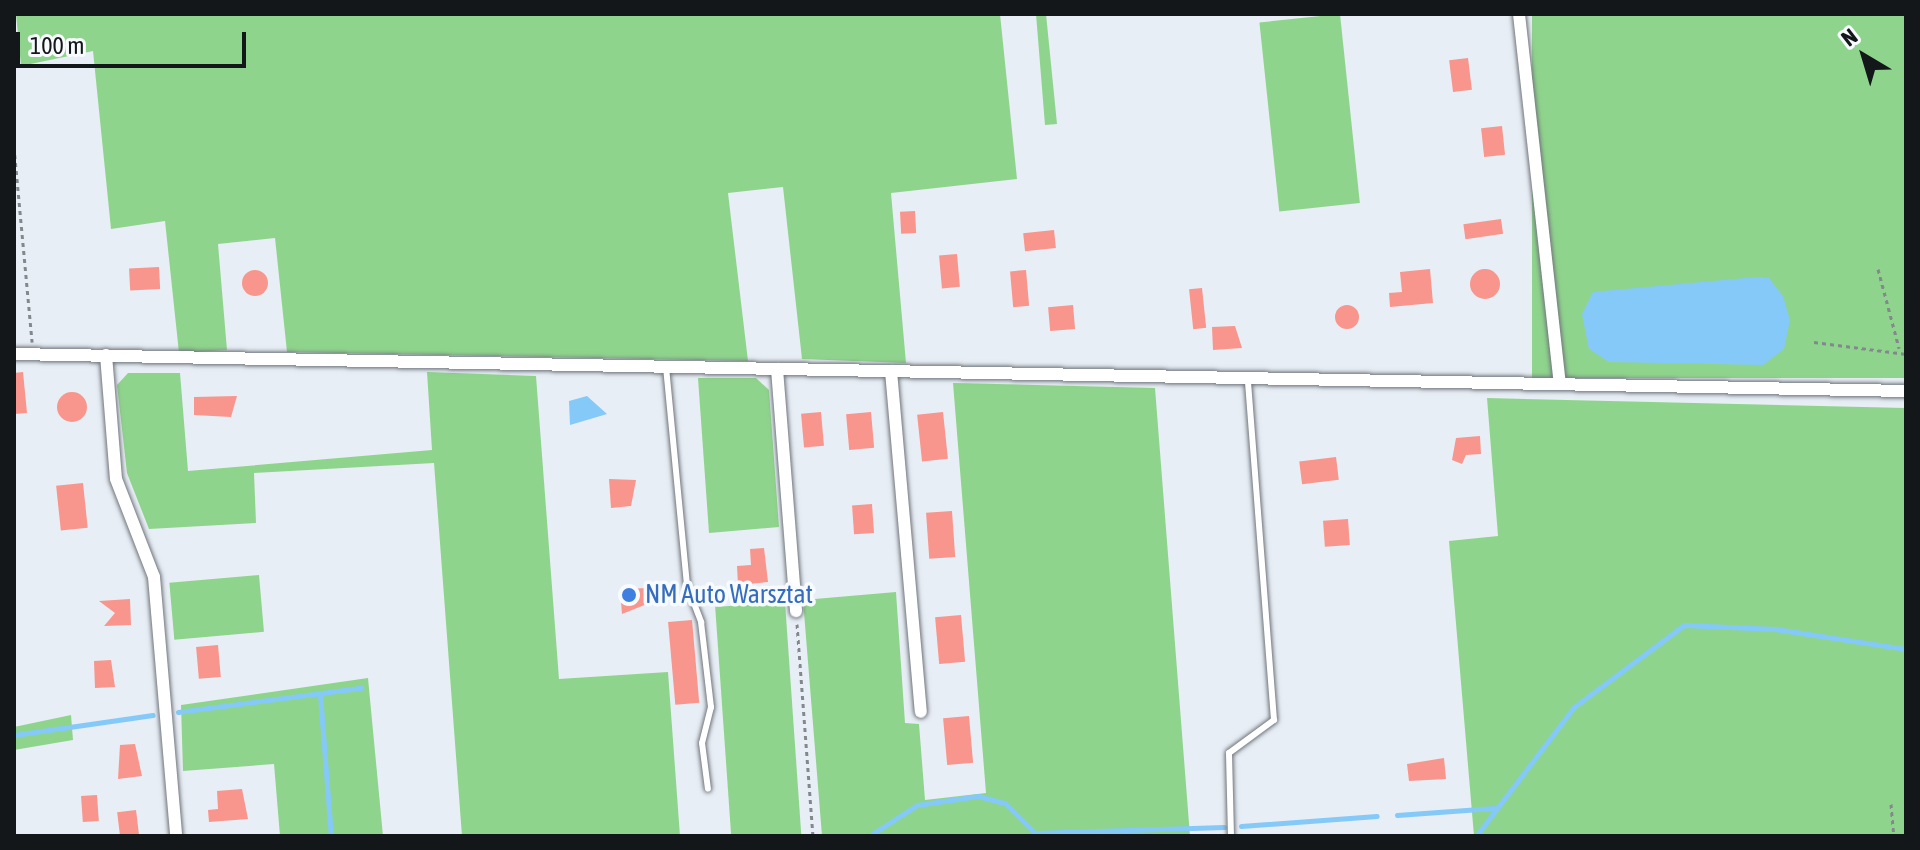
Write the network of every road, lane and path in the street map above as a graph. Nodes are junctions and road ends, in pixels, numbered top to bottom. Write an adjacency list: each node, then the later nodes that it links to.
1 (1519, 14): 14 (street)
2 (14, 147): 7 (path)
3 (1878, 269): 5 (path)
4 (1814, 342): 5 (path)
5 (1899, 348): 8 (path)
6 (14, 354): 7 (street)
7 (32, 354): 9 (street)
8 (1906, 354)
9 (106, 355): 10 (street); 20 (street)
10 (666, 367): 11 (street); 18 (lane)
11 (777, 369): 12 (street); 16 (street)
12 (891, 371): 13 (street); 17 (street)
13 (1248, 377): 14 (street); 22 (lane)
14 (1560, 383): 15 (street)
15 (1906, 391)
16 (796, 611): 21 (path)
17 (921, 712)
18 (708, 789)
19 (1891, 804): 23 (path)
20 (176, 836)
21 (813, 836)
22 (1231, 836)
23 (1894, 836)

